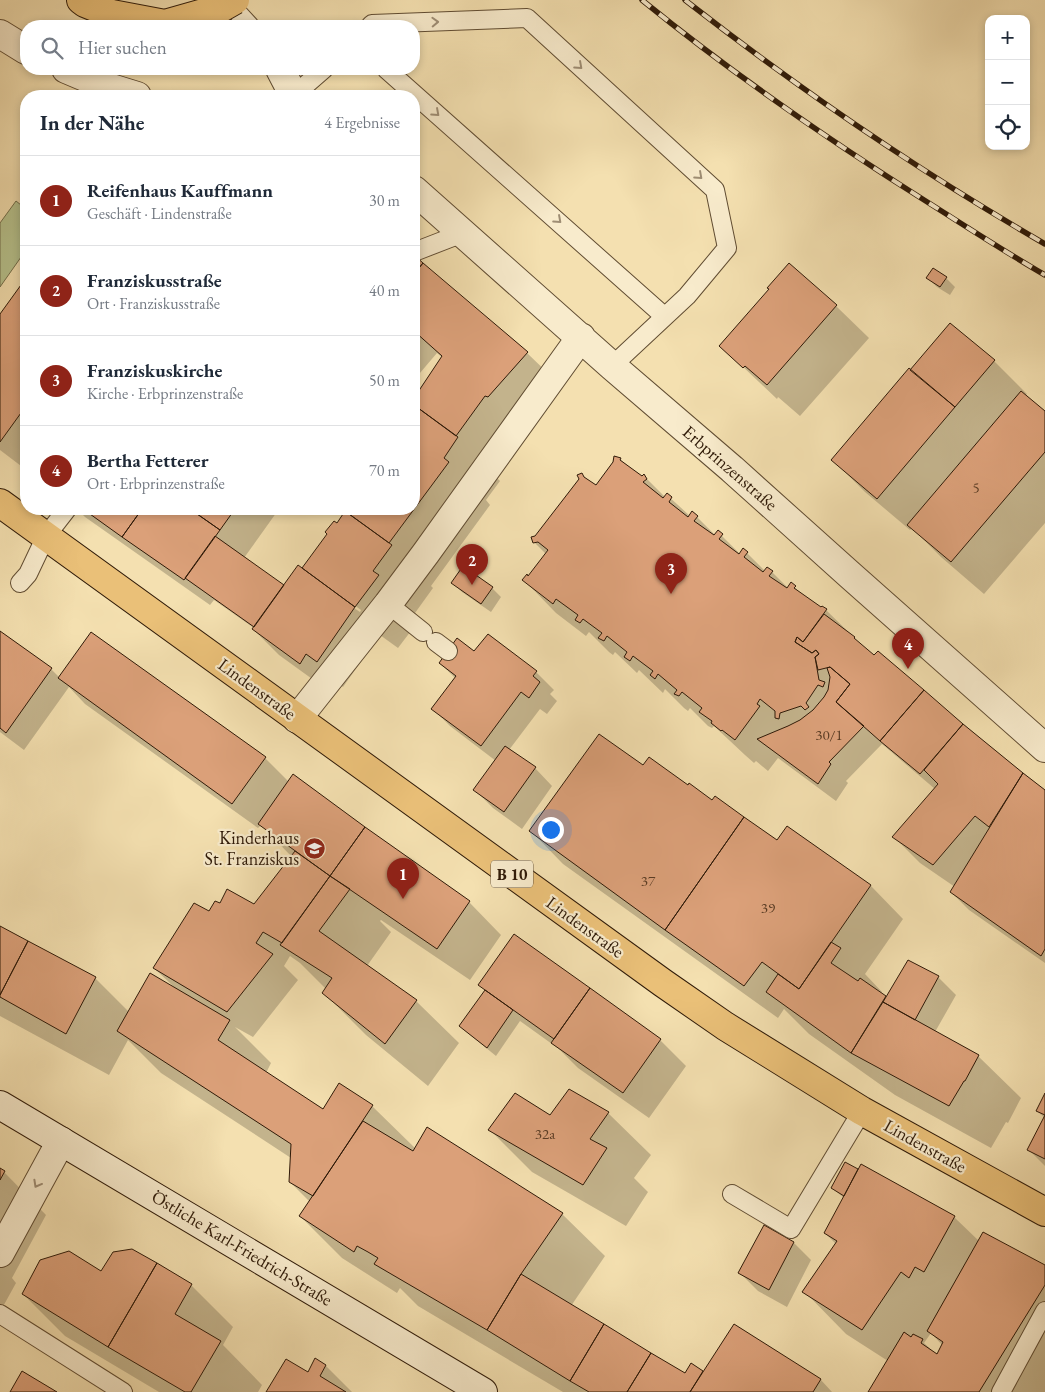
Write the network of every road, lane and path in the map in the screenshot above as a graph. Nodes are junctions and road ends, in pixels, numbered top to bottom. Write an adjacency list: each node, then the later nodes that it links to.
1 (80, 0): 4 (main road, bridge)
2 (226, 0): 6 (lane)
3 (235, 0): 5 (main road, bridge)
4 (144, 20)
5 (179, 20)
6 (244, 20)
7 (420, 22): 22 (lane, one-way to 22)
8 (0, 34): 9 (street)
9 (20, 46)
10 (80, 75): 14 (street)
11 (283, 75): 15 (street)
12 (317, 75): 16 (lane)
13 (393, 75): 17 (lane, one-way to 17)
14 (118, 90)
15 (290, 90)
16 (300, 90)
17 (410, 90)
18 (420, 99): 22 (lane, one-way to 22)
19 (420, 195): 20 (street, Erbprinzenstraße)
20 (462, 233): 21 (lane); 23 (street, Erbprinzenstraße)
21 (420, 250)
22 (664, 316): 24 (lane)
23 (581, 337): 24 (street, Erbprinzenstraße); 29 (street)
24 (612, 366): 32 (street, Erbprinzenstraße)
25 (0, 503): 27 (main road, Lindenstraße / B 10)
26 (62, 515): 27 (lane)
27 (46, 536): 28 (lane); 31 (main road, Lindenstraße / B 10)
28 (20, 583)
29 (388, 604): 30 (lane); 31 (street)
30 (436, 641)
31 (297, 719): 34 (main road, Lindenstraße / B 10)
32 (1045, 748)
33 (0, 1105): 35 (street, Östliche Karl-Friedrich-Straße)
34 (862, 1110): 36 (lane); 37 (main road, Lindenstraße / B 10)
35 (61, 1141): 38 (street, one-way to 38); 42 (street, Östliche Karl-Friedrich-Straße)
36 (732, 1194)
37 (1045, 1212)
38 (0, 1253)
39 (1045, 1311): 43 (lane)
40 (0, 1314): 41 (lane)
41 (122, 1392)
42 (483, 1392)
43 (1001, 1392)

